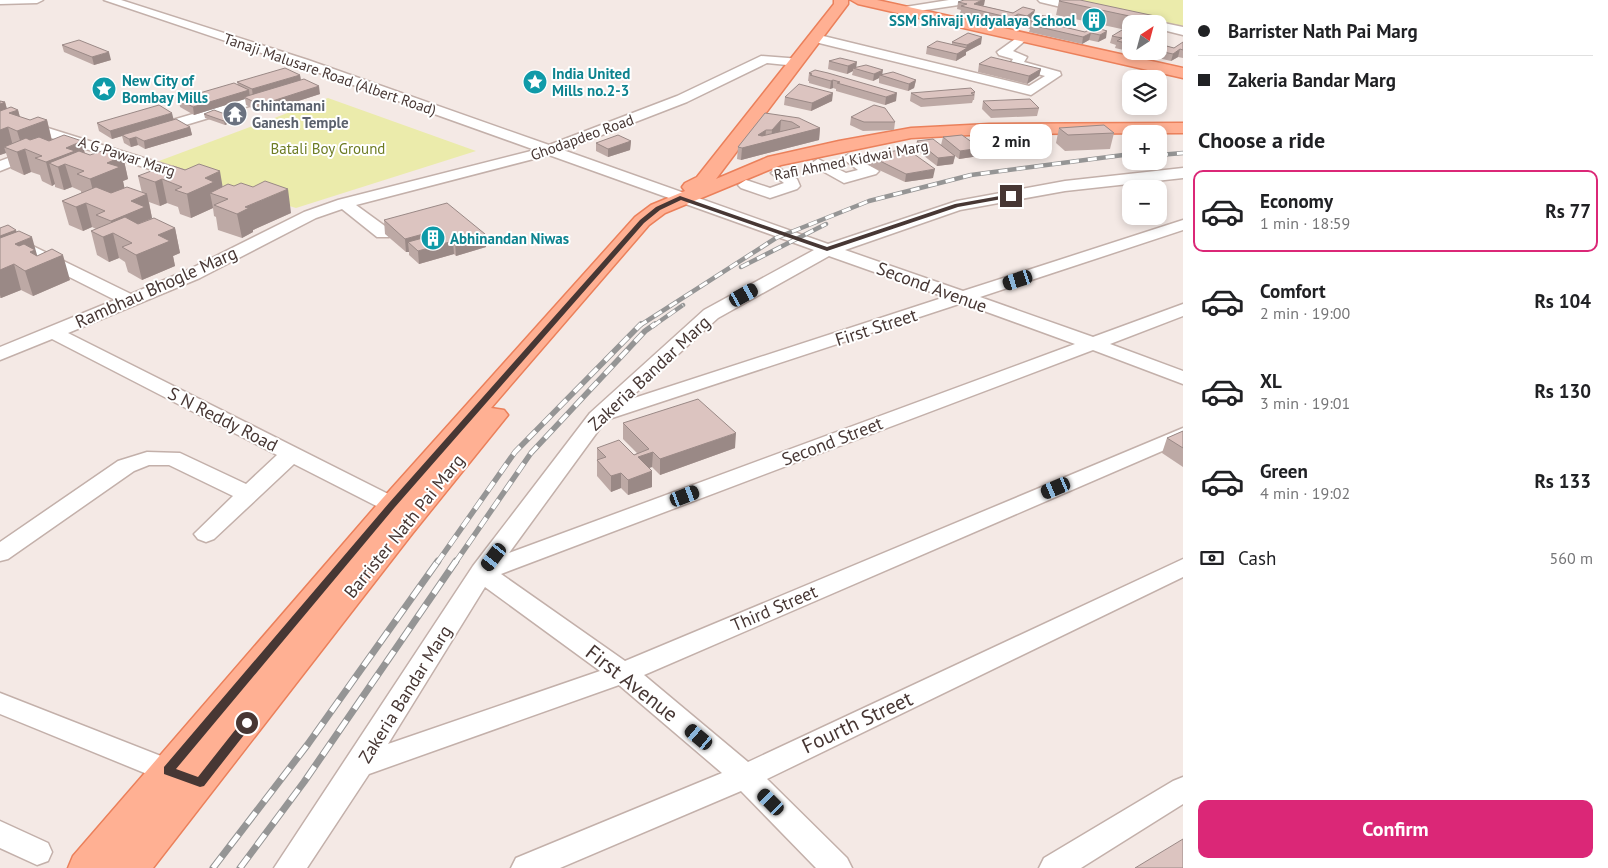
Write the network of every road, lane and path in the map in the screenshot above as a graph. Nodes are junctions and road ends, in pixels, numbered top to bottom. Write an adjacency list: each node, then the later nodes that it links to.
1 (37, 0): 8 (street)
2 (110, 0): 27 (street, Tanaji Malusare Road (Albert Road))
3 (834, 0): 15 (main road)
4 (841, 0): 13 (main road)
5 (858, 0): 9 (main road)
6 (972, 0): 9 (street)
7 (1044, 0): 10 (street)
8 (0, 2)
9 (905, 10): 14 (main road)
10 (1102, 13)
11 (1168, 28): 12 (street)
12 (1183, 31)
13 (815, 38): 14 (street); 15 (main road)
14 (1022, 38): 16 (main road)
15 (792, 61): 27 (street, Ghodapdeo Road); 33 (main road)
16 (1183, 74)
17 (267, 96): 20 (street)
18 (0, 117): 24 (street, A G Pawar Marg)
19 (1183, 128): 33 (main road, Rafi Ahmed Kidwai Marg)
20 (142, 134)
21 (1183, 136): 23 (main road)
22 (1122, 137): 28 (main road, Rafi Ahmed Kidwai Marg)
23 (1167, 137)
24 (71, 138): 26 (street, A G Pawar Marg); 30 (street)
25 (125, 139): 26 (street)
26 (99, 147): 32 (street, A G Pawar Marg)
27 (548, 151): 33 (street, Tanaji Malusare Road (Albert Road)); 34 (street, Ghodapdeo Road)
28 (849, 158): 29 (main road, Rafi Ahmed Kidwai Marg); 29 (street)
29 (818, 164): 33 (main road, Rafi Ahmed Kidwai Marg)
30 (0, 166)
31 (1183, 173): 40 (street, Zakeria Bandar Marg)
32 (203, 181)
33 (690, 195): 40 (street, Second Avenue); 52 (main road, Barrister Nath Pai Marg)
34 (344, 203): 36 (street, Ghodapdeo Road); 38 (street)
35 (294, 209): 36 (street)
36 (310, 215): 42 (street, Rambhau Bhogle Marg)
37 (1183, 225): 41 (street, First Street)
38 (383, 234)
39 (0, 235): 42 (street)
40 (827, 250): 41 (street, Second Avenue); 48 (street, Zakeria Bandar Marg)
41 (963, 299): 45 (street, Second Avenue); 48 (street, First Street)
42 (129, 300): 44 (street, Rambhau Bhogle Marg)
43 (1183, 310): 45 (street, Second Street)
44 (54, 333): 46 (street, Rambhau Bhogle Marg); 50 (street, S N Reddy Road)
45 (1091, 343): 47 (street, Second Avenue); 56 (street, Second Street)
46 (0, 354)
47 (1183, 378)
48 (598, 417): 56 (street, Zakeria Bandar Marg)
49 (1183, 434): 57 (street, Third Street)
50 (291, 454): 51 (street); 52 (street, S N Reddy Road)
51 (248, 494): 53 (street); 54 (street)
52 (402, 509): 60 (main road, Barrister Nath Pai Marg); 62 (main road, Barrister Nath Pai Marg)
53 (206, 534)
54 (0, 554)
55 (1183, 567): 61 (street, Fourth Street)
56 (482, 572): 57 (street, First Avenue); 59 (street, Zakeria Bandar Marg)
57 (623, 673): 59 (street, Third Street); 61 (street, First Avenue)
58 (0, 704): 60 (street)
59 (359, 766): 68 (street, Zakeria Bandar Marg)
60 (168, 771): 62 (street); 66 (main road, Barrister Nath Pai Marg)
61 (745, 776): 69 (street, Fourth Street); 70 (street, First Avenue)
62 (200, 783): 67 (main road, Barrister Nath Pai Marg)
63 (1183, 790): 71 (street)
64 (0, 834): 65 (street)
65 (37, 852)
66 (87, 868)
67 (130, 868)
68 (290, 868)
69 (527, 868)
70 (836, 868)
71 (1055, 868)

